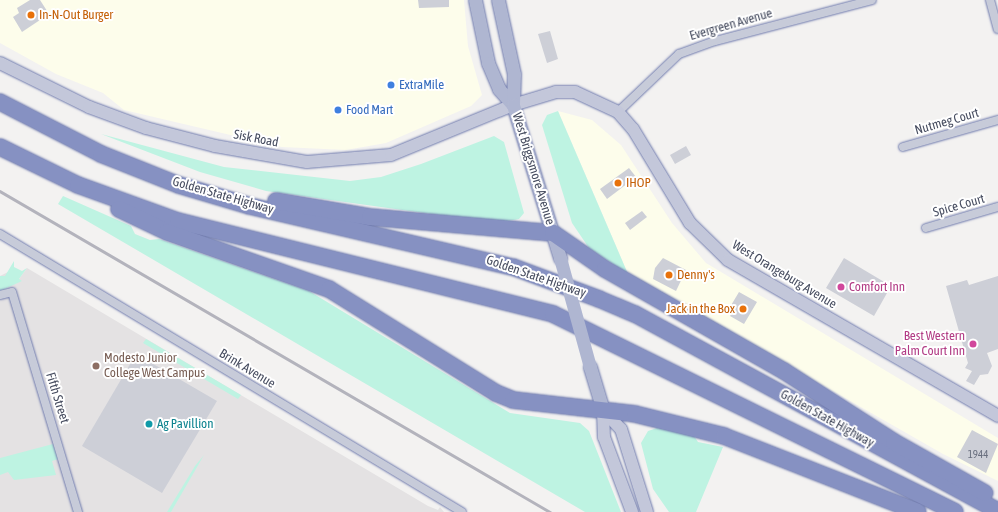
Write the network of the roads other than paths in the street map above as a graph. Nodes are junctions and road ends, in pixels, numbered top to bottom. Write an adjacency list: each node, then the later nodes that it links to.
1 (475, 0): 8 (main road, West Briggsmore Avenue)
2 (498, 0): 8 (main road, West Briggsmore Avenue)
3 (872, 0): 9 (street, Evergreen Avenue)
4 (990, 0): 5 (street)
5 (998, 29)
6 (0, 63): 8 (main road, Sisk Road)
7 (4, 105): 16 (highway); 23 (highway, Golden State Highway)
8 (513, 105): 9 (main road, West Orangeburg Avenue); 16 (main road, West Briggsmore Avenue)
9 (618, 112): 20 (main road, West Orangeburg Avenue)
10 (998, 120): 12 (street, Nutmeg Court)
11 (0, 147): 13 (highway, Golden State Highway)
12 (903, 147)
13 (78, 185): 19 (highway); 28 (highway, Golden State Highway)
14 (998, 207): 15 (street, Spice Court)
15 (926, 228)
16 (553, 233): 19 (main road, West Briggsmore Avenue, bridge); 21 (highway)
17 (0, 234): 22 (street, Brink Avenue)
18 (0, 295): 24 (street, Fifth Street)
19 (603, 410): 25 (main road); 26 (main road); 27 (highway)
20 (998, 416)
21 (998, 501)
22 (458, 511)
23 (998, 511)
24 (78, 512)
25 (632, 512)
26 (648, 512)
27 (918, 512)
28 (955, 512)

